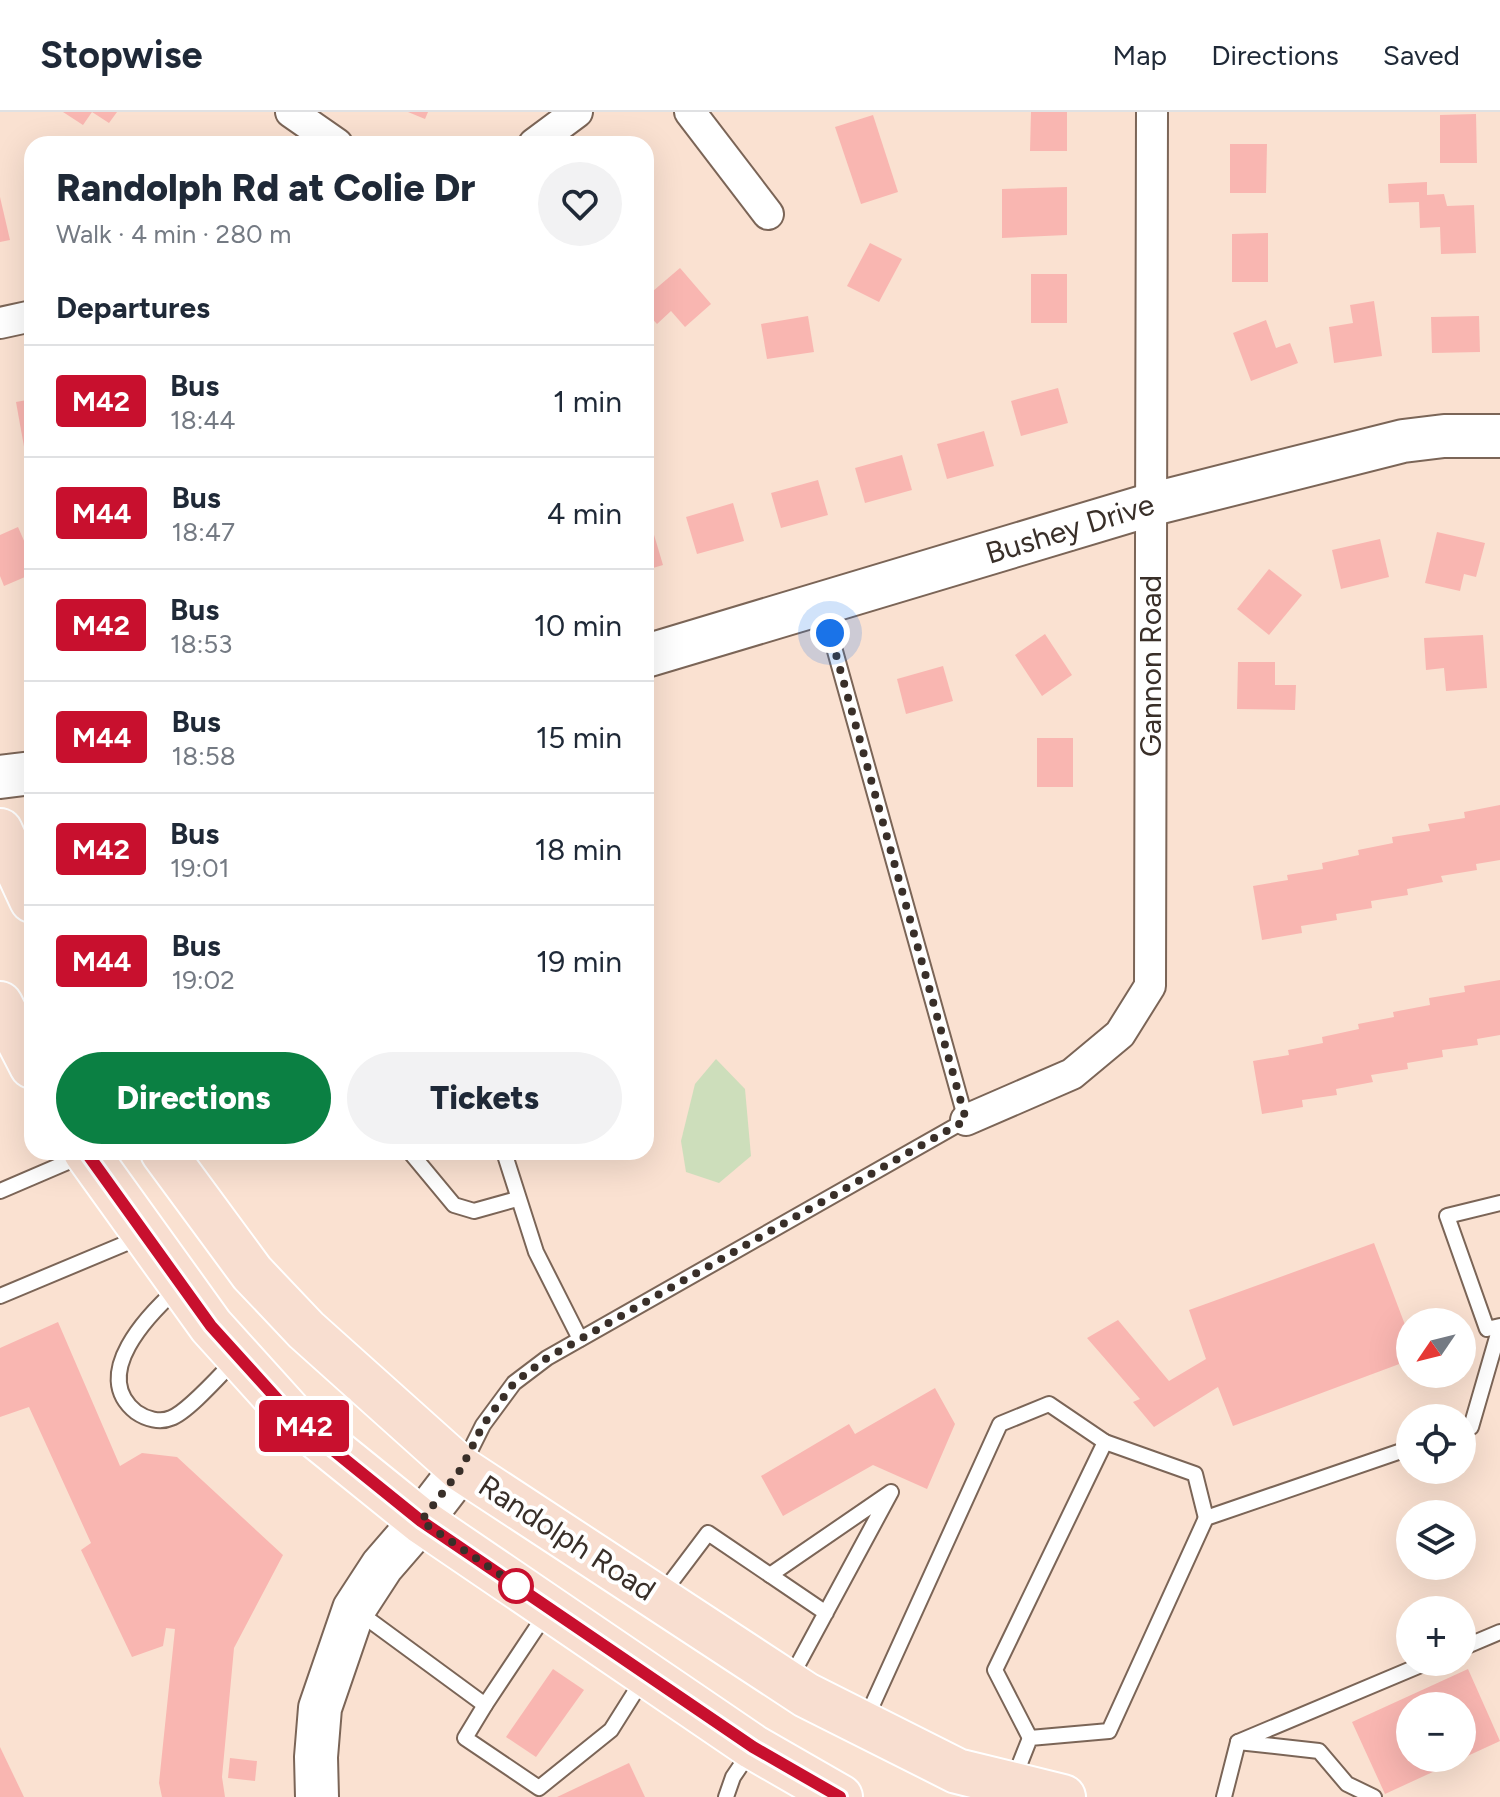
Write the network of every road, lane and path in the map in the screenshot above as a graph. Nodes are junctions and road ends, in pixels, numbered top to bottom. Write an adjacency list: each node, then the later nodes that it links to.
1 (291, 112): 5 (street)
2 (577, 112): 6 (street)
3 (690, 112): 7 (street)
4 (1152, 112): 11 (street, Gannon Road)
5 (326, 136)
6 (545, 136)
7 (768, 214)
8 (24, 318): 9 (street)
9 (0, 323)
10 (1500, 436): 11 (street, Bushey Drive)
11 (1153, 504): 12 (street, Bushey Drive); 20 (street, Gannon Road)
12 (822, 603): 13 (street, Bushey Drive); 20 (lane)
13 (654, 654)
14 (24, 774): 15 (street)
15 (0, 777)
16 (0, 831): 17 (main road)
17 (24, 883)
18 (0, 1004): 19 (main road)
19 (24, 1050)
20 (966, 1120): 33 (lane)
21 (71, 1160): 26 (lane)
22 (92, 1160): 29 (main road)
23 (169, 1160): 38 (main road, Randolph Road)
24 (417, 1160): 27 (lane)
25 (506, 1160): 27 (lane)
26 (0, 1191)
27 (517, 1199): 33 (lane)
28 (1500, 1203): 32 (lane)
29 (145, 1235): 30 (main road); 31 (lane)
30 (181, 1285): 34 (main road); 34 (lane)
31 (0, 1296)
32 (1500, 1327): 35 (lane)
33 (580, 1339): 38 (lane)
34 (239, 1357): 40 (main road)
35 (1476, 1410)
36 (1105, 1442): 39 (lane); 52 (lane); 53 (lane)
37 (1396, 1453): 39 (lane)
38 (461, 1469): 40 (street); 42 (main road, Randolph Road)
39 (1206, 1518): 53 (lane)
40 (421, 1521): 43 (main road); 44 (street)
41 (770, 1575): 42 (lane); 45 (lane); 45 (lane)
42 (658, 1598): 50 (main road, Randolph Road)
43 (549, 1608): 48 (main road); 51 (lane)
44 (354, 1609): 51 (lane); 57 (street)
45 (826, 1613): 50 (lane)
46 (1500, 1632): 47 (lane)
47 (1476, 1642)
48 (646, 1674): 51 (lane); 55 (main road)
49 (1396, 1675): 54 (lane)
50 (788, 1683): 52 (main road, Randolph Road)
51 (485, 1705)
52 (863, 1724): 56 (main road, Randolph Road)
53 (1030, 1738): 56 (lane)
54 (1238, 1742): 61 (lane); 62 (lane)
55 (753, 1747): 58 (lane); 59 (main road)
56 (1012, 1784): 60 (main road, Randolph Road)
57 (317, 1797)
58 (726, 1797)
59 (840, 1797)
60 (1063, 1797)
61 (1224, 1797)
62 (1374, 1797)

